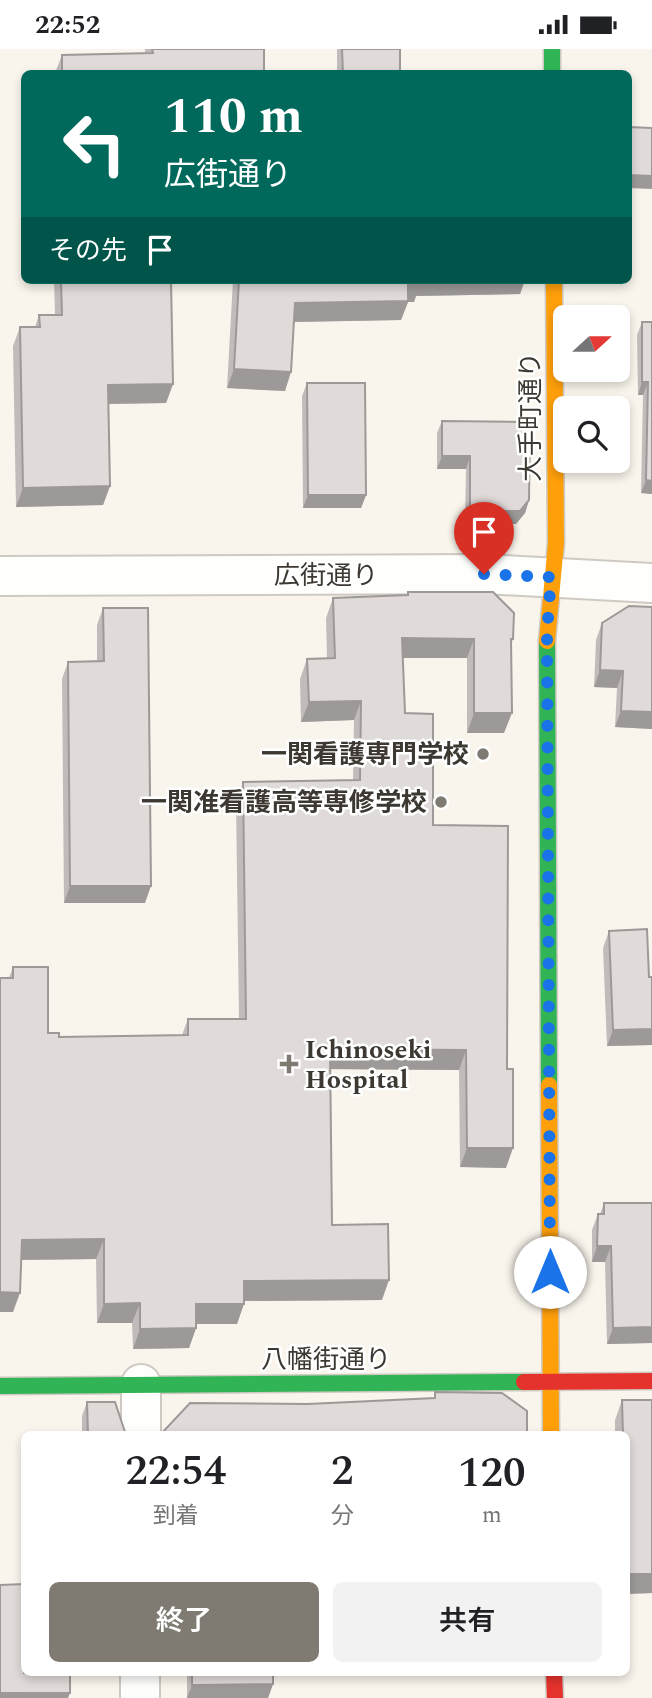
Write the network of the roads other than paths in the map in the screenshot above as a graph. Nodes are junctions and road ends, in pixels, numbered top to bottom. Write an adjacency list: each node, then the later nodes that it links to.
1 (552, 49): 2 (street)
2 (552, 70)
3 (554, 284): 5 (street, 大手町通り)
4 (0, 576): 5 (street, 広街通り)
5 (551, 577): 6 (street, 広街通り); 8 (street, 大手町通り)
6 (652, 583)
7 (652, 1381): 8 (street, 八幡街通り)
8 (550, 1383): 9 (street, 八幡街通り); 12 (street, 大手町通り)
9 (141, 1384): 10 (street, 八幡街通り); 11 (street)
10 (0, 1386)
11 (141, 1431)
12 (551, 1431)
13 (141, 1676): 15 (street)
14 (554, 1676): 16 (street)
15 (140, 1698)
16 (555, 1698)

